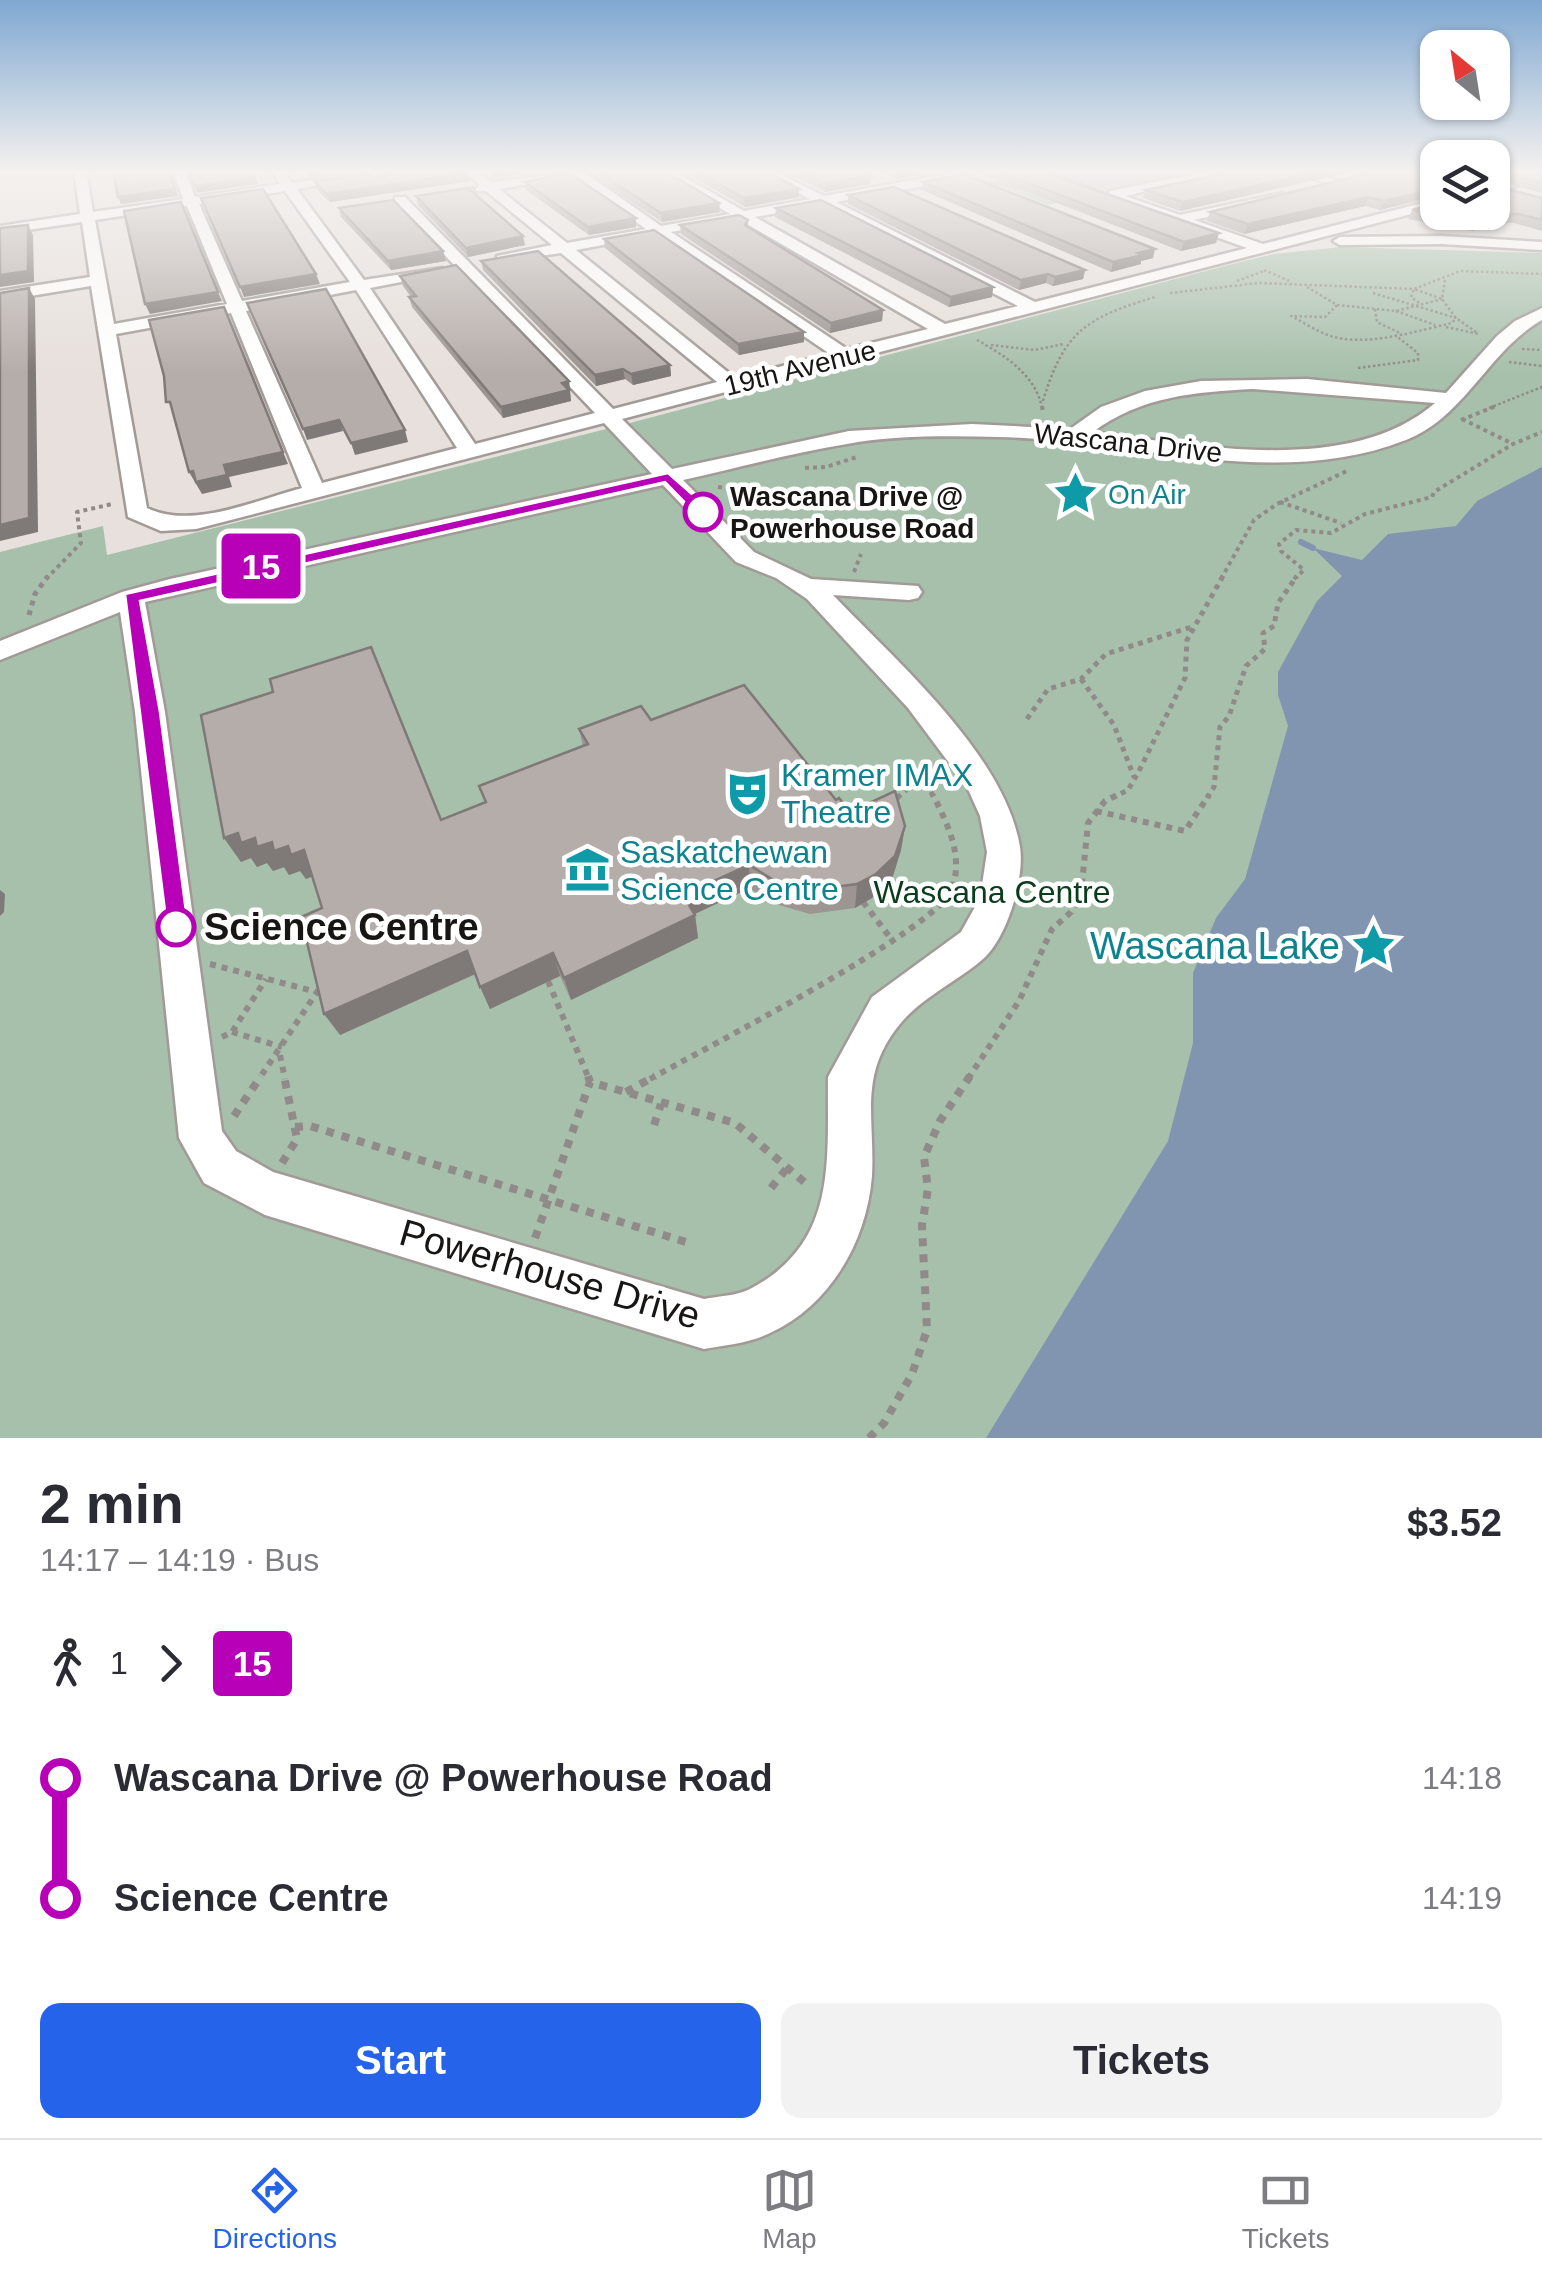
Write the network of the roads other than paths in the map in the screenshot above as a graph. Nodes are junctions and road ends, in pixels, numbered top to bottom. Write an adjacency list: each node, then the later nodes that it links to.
1 (90, 238): 21 (street)
2 (208, 238): 25 (street)
3 (326, 238): 22 (street)
4 (441, 238): 18 (street)
5 (555, 238): 15 (street)
6 (617, 238): 15 (street)
7 (668, 238): 30 (street)
8 (782, 238): 29 (street)
9 (897, 238): 26 (street)
10 (1231, 238): 16 (street)
11 (1307, 238): 16 (street, 19th Avenue)
12 (1488, 238): 13 (street)
13 (1475, 242): 14 (street); 16 (street)
14 (1542, 246)
15 (567, 247): 18 (street); 31 (street)
16 (1262, 250): 19 (street, 19th Avenue)
17 (1160, 252): 19 (street)
18 (464, 266): 22 (street); 33 (street)
19 (1196, 266): 23 (street, 19th Avenue)
20 (1086, 271): 23 (street)
21 (98, 280): 24 (street); 28 (street)
22 (360, 285): 25 (street); 35 (street)
23 (1120, 286): 26 (street, 19th Avenue)
24 (0, 296)
25 (238, 307): 28 (street); 37 (street)
26 (1035, 308): 29 (street, 19th Avenue)
27 (1542, 312): 32 (street, Wascana Drive)
28 (106, 330): 37 (street, 19th Avenue)
29 (950, 330): 30 (street, 19th Avenue)
30 (846, 356): 31 (street, 19th Avenue)
31 (732, 385): 33 (street, 19th Avenue)
32 (1460, 402): 34 (street, Wascana Drive); 34 (street)
33 (610, 417): 35 (street, 19th Avenue); 36 (street)
34 (1074, 436): 36 (street, Wascana Drive)
35 (470, 452): 37 (street, 19th Avenue)
36 (668, 477): 38 (street, Powerhouse Drive); 40 (street, Wascana Drive)
37 (315, 492)
38 (806, 586): 39 (street); 40 (street, Powerhouse Drive)
39 (909, 592)
40 (131, 598): 41 (street, Wascana Drive)
41 (0, 651)

